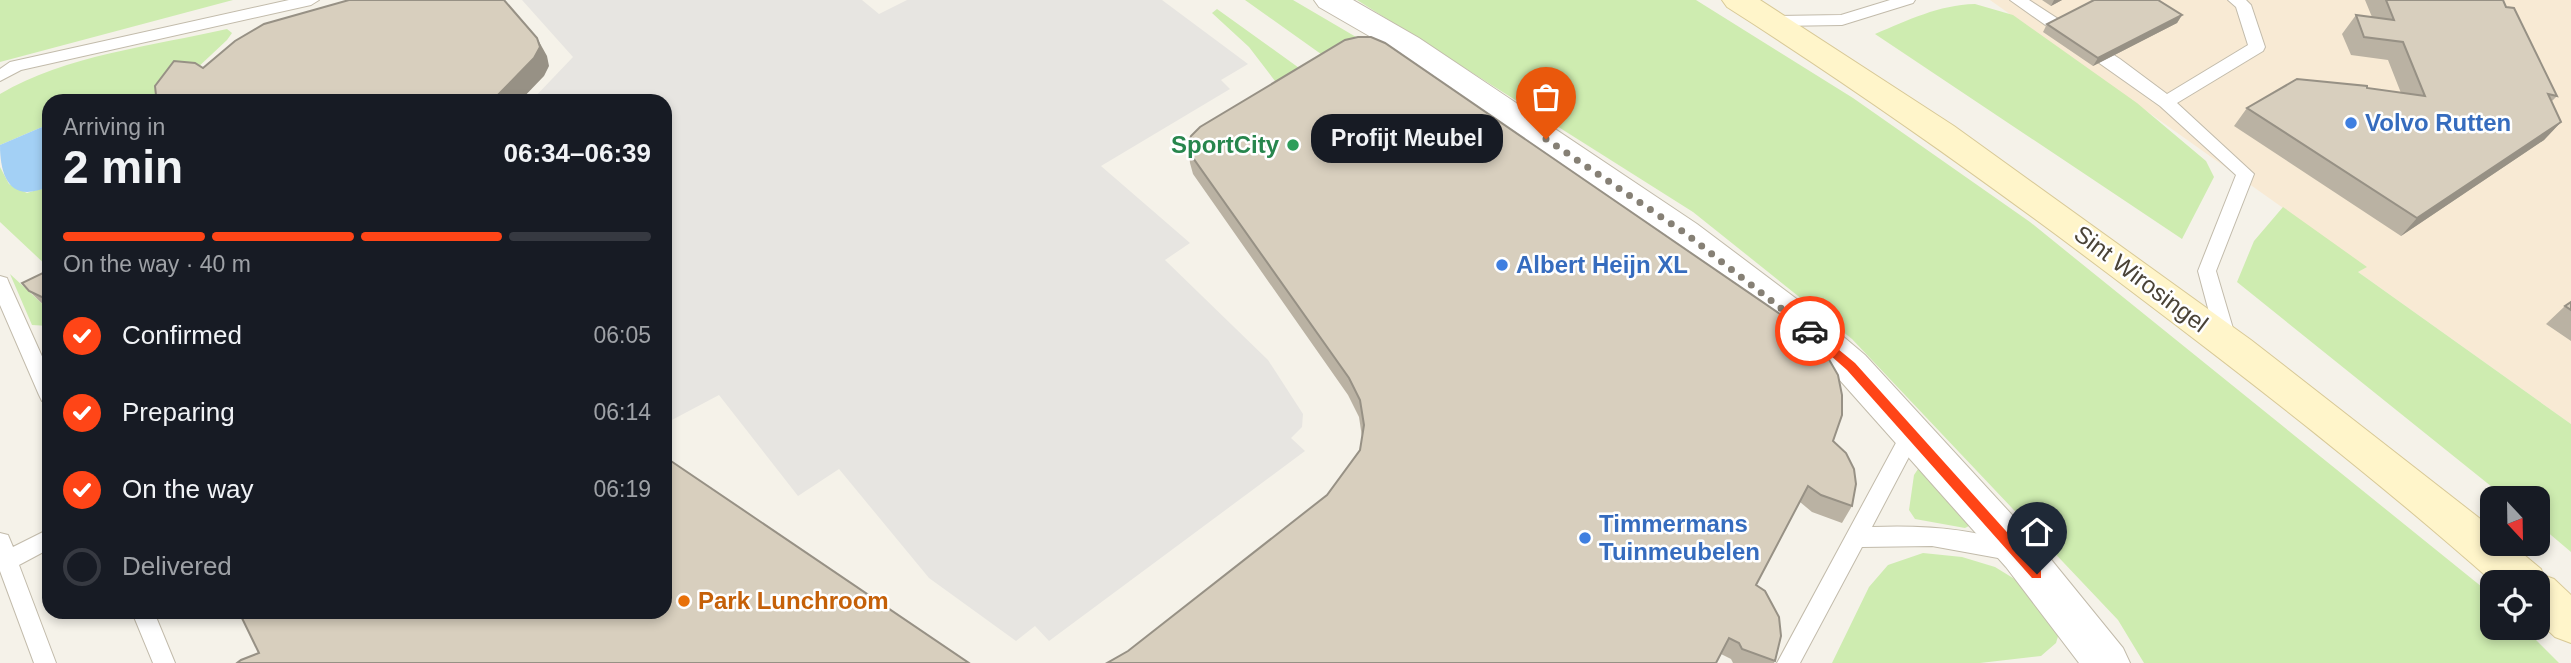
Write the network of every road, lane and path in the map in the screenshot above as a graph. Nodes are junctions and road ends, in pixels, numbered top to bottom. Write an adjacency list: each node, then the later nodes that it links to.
1 (311, 0): 8 (lane)
2 (1330, 0): 13 (street)
3 (1738, 0): 7 (main road, Sint Wirosingel)
4 (1907, 0): 7 (lane)
5 (2018, 0): 9 (lane)
6 (2236, 0): 9 (lane)
7 (1772, 21): 11 (main road, Sint Wirosingel)
8 (0, 76)
9 (2166, 102): 11 (lane)
10 (0, 283): 12 (lane)
11 (2227, 342): 18 (main road, Sint Wirosingel)
12 (42, 378)
13 (1911, 434): 14 (lane); 17 (street)
14 (1855, 538): 17 (lane); 24 (lane)
15 (42, 540): 16 (lane)
16 (4, 552): 22 (lane)
17 (2021, 554): 25 (street)
18 (2510, 570)
19 (2550, 604): 21 (main road)
20 (146, 619): 23 (lane)
21 (2571, 623)
22 (46, 663)
23 (164, 663)
24 (1788, 663)
25 (2107, 663)

